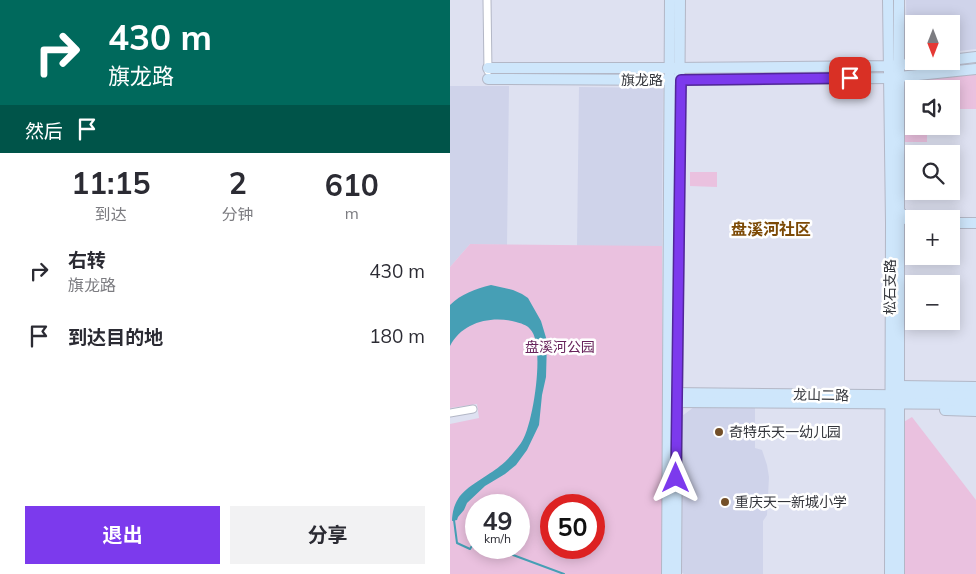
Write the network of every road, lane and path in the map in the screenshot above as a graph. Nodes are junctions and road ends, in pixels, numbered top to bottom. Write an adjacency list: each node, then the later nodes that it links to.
1 (487, 0): 11 (street)
2 (670, 0): 12 (main road)
3 (680, 0): 12 (main road)
4 (888, 0): 9 (main road, 松石支路)
5 (899, 0): 10 (main road, 松石支路)
6 (976, 57): 7 (main road)
7 (960, 59)
8 (905, 65): 10 (main road)
9 (888, 66): 10 (main road); 12 (main road); 14 (main road, 松石支路)
10 (900, 66): 14 (main road, 松石支路)
11 (488, 68): 12 (main road); 15 (street)
12 (675, 68): 16 (main road)
13 (976, 68): 14 (main road, 旗龙路)
14 (894, 78): 16 (main road, 旗龙路); 17 (main road, 松石支路); 26 (main road, 松石支路)
15 (488, 79): 16 (main road, 旗龙路)
16 (675, 80): 25 (main road)
17 (900, 212): 18 (main road); 22 (main road, 松石支路)
18 (905, 217)
19 (960, 223): 20 (main road)
20 (976, 223)
21 (905, 227): 22 (main road)
22 (900, 232): 26 (main road, 松石支路)
23 (976, 387): 26 (main road)
24 (976, 396): 26 (main road, 龙山二路)
25 (672, 397): 26 (main road, 龙山二路); 31 (main road); 32 (main road)
26 (896, 399): 27 (main road, 龙山二路); 29 (main road); 33 (main road, 松石支路); 34 (main road, 松石支路)
27 (976, 404)
28 (473, 409): 30 (street)
29 (976, 411)
30 (450, 413)
31 (666, 574)
32 (676, 574)
33 (890, 574)
34 (899, 574)

